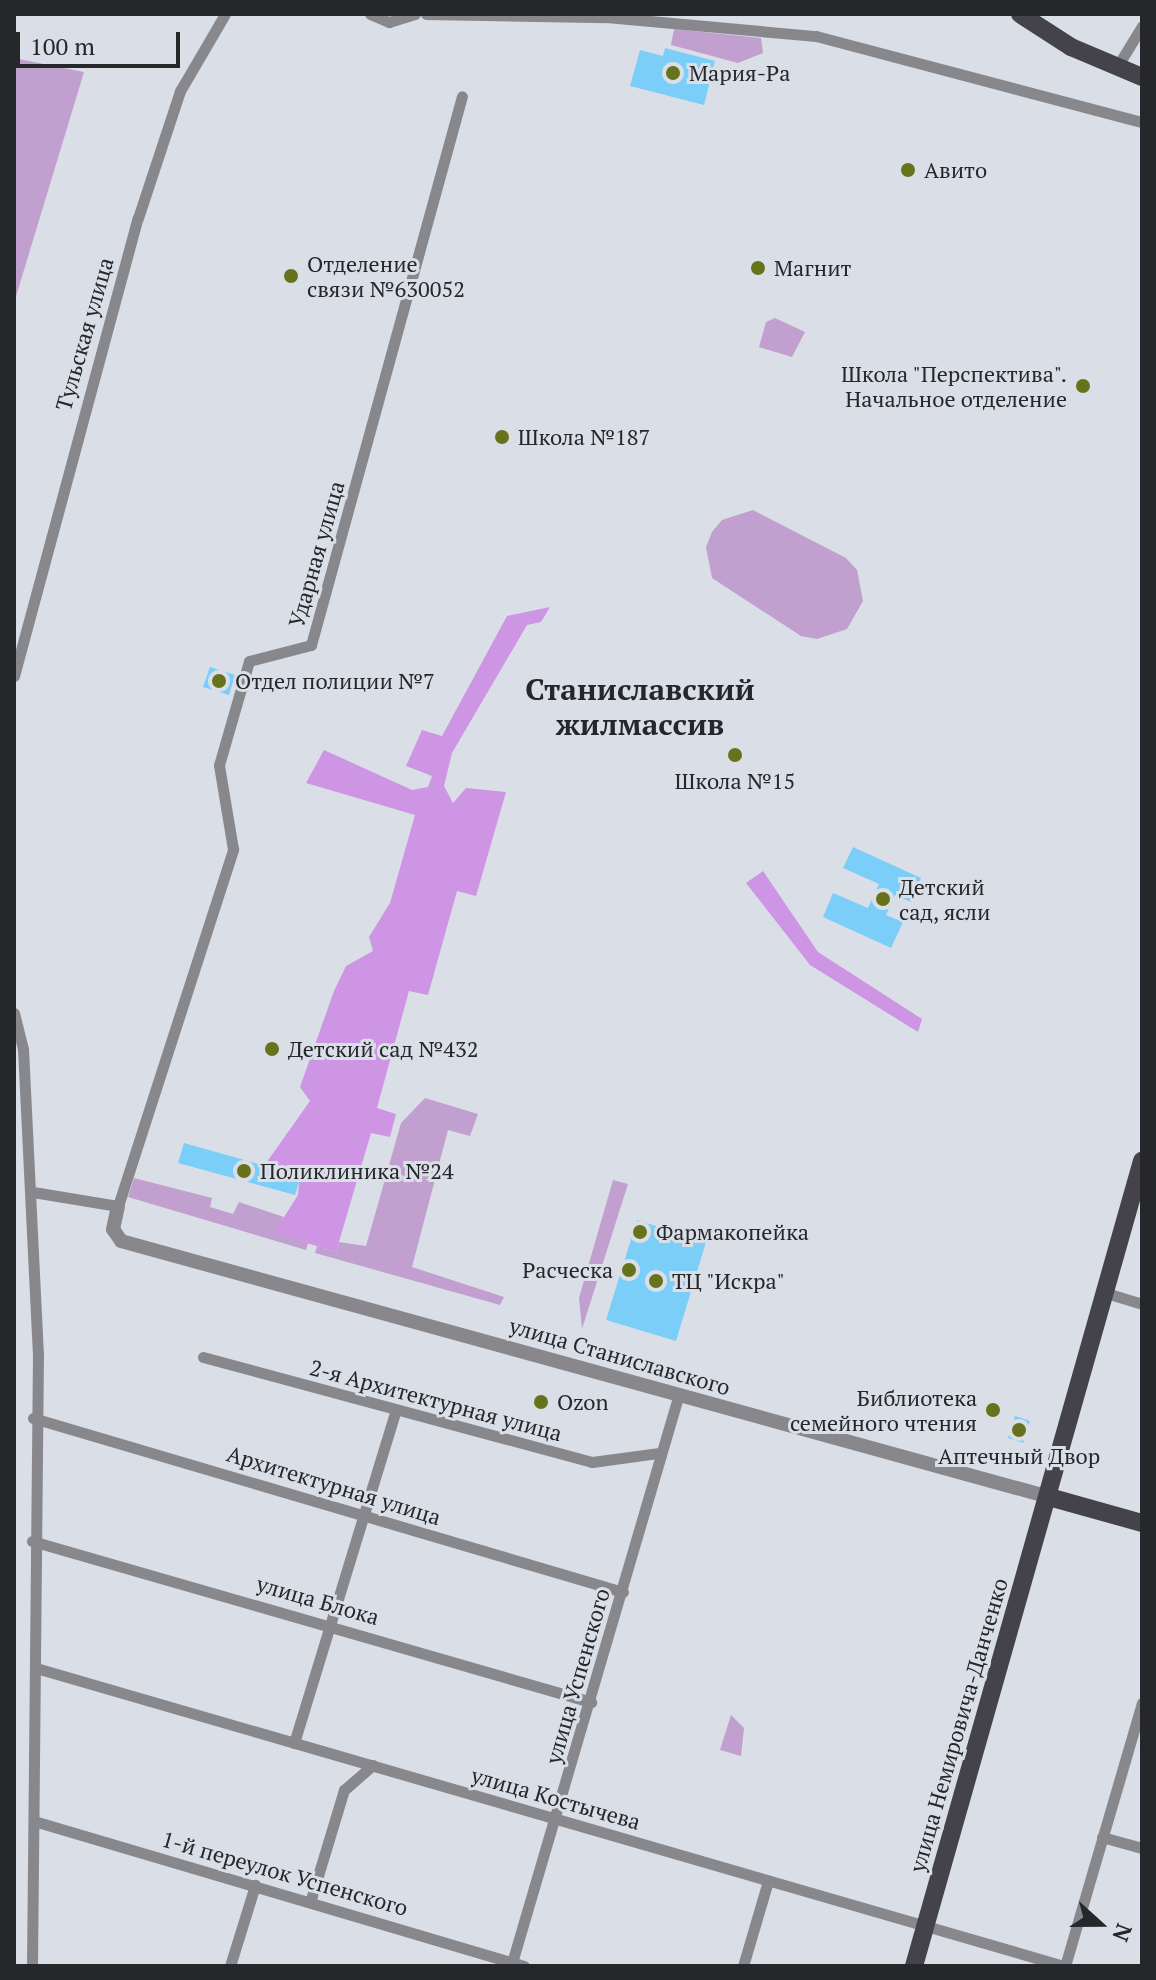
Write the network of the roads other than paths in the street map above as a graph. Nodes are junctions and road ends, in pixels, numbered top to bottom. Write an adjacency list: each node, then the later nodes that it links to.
1 (225, 14): 12 (street, Тульская улица)
2 (370, 14): 3 (street)
3 (415, 14)
4 (426, 14): 6 (street)
5 (1020, 14): 8 (main road)
6 (606, 15): 11 (street)
7 (1142, 26): 8 (street)
8 (1117, 67): 9 (main road)
9 (1142, 77)
10 (462, 96): 16 (street, Ударная улица)
11 (1142, 122)
12 (14, 676)
13 (14, 1013): 15 (street)
14 (1142, 1161): 17 (main road, улица Немировича-Данченко)
15 (33, 1192): 16 (street); 22 (street)
16 (118, 1206): 20 (street, улица Станиславского)
17 (1106, 1293): 18 (street); 24 (main road, улица Немировича-Данченко)
18 (1142, 1304)
19 (203, 1357): 21 (street, 2-я Архитектурная улица)
20 (678, 1397): 23 (street, улица Успенского); 24 (street, улица Станиславского)
21 (395, 1413): 23 (street, 2-я Архитектурная улица); 25 (street)
22 (33, 1418): 25 (street, Архитектурная улица); 27 (street)
23 (659, 1453): 28 (street, улица Успенского)
24 (1049, 1497): 26 (main road, улица Станиславского); 42 (main road, улица Немировича-Данченко)
25 (363, 1517): 28 (street, Архитектурная улица); 29 (street)
26 (1142, 1523)
27 (32, 1541): 29 (street, улица Блока); 30 (street)
28 (623, 1592): 31 (street, улица Успенского)
29 (330, 1624): 31 (street, улица Блока); 33 (street)
30 (36, 1668): 33 (street, улица Костычева); 36 (street)
31 (591, 1702): 35 (street, улица Успенского)
32 (1142, 1703): 37 (street)
33 (294, 1743): 34 (street, улица Костычева)
34 (373, 1765): 35 (street, улица Костычева); 41 (street)
35 (557, 1820): 39 (street, улица Костычева); 43 (street, улица Успенского)
36 (34, 1821): 40 (street, 1-й переулок Успенского); 44 (street)
37 (1102, 1837): 38 (street); 48 (street)
38 (1142, 1848)
39 (768, 1881): 42 (street, улица Костычева); 46 (street)
40 (255, 1885): 41 (street, 1-й переулок Успенского); 45 (street)
41 (311, 1899): 43 (street, 1-й переулок Успенского)
42 (925, 1927): 47 (main road, улица Немировича-Данченко); 48 (street, улица Костычева)
43 (516, 1965)
44 (32, 1966)
45 (230, 1966)
46 (743, 1966)
47 (914, 1966)
48 (1064, 1966)

